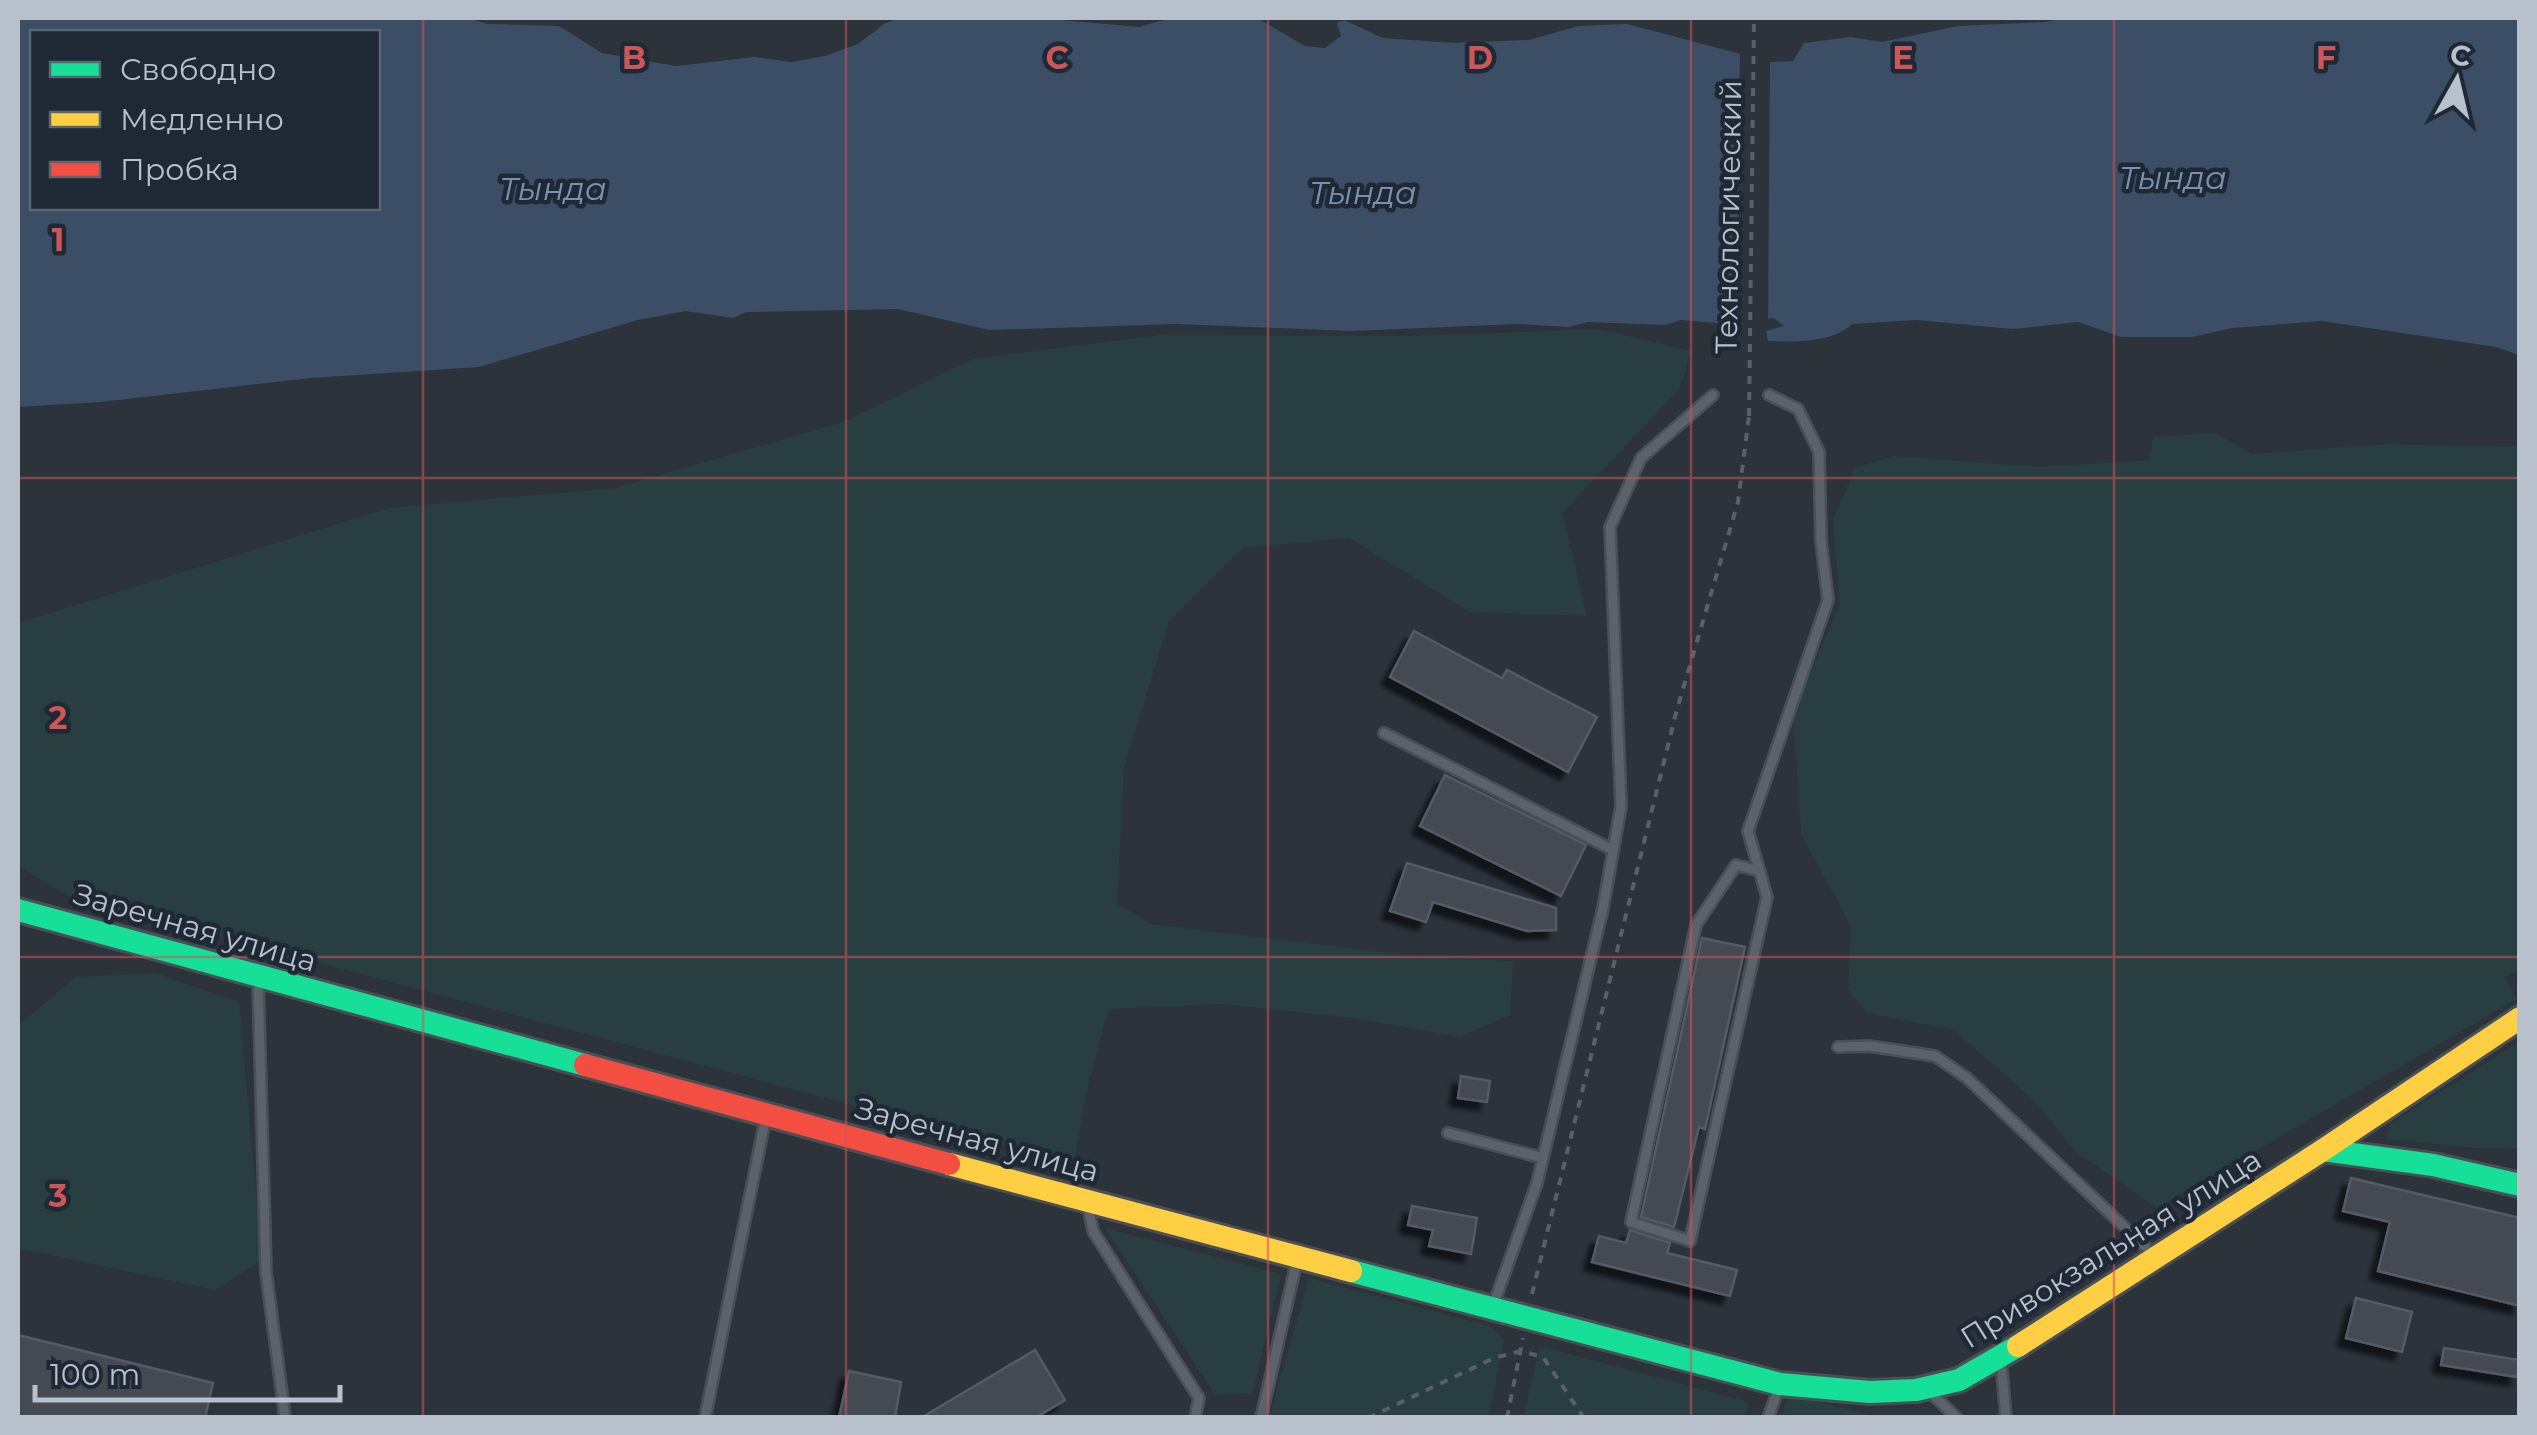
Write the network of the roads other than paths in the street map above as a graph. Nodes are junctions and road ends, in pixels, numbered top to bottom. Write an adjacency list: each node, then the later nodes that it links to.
1 (1713, 395): 4 (lane)
2 (1768, 396): 5 (lane)
3 (1384, 733): 4 (lane)
4 (1614, 850): 13 (lane)
5 (1760, 870): 5 (lane)
6 (18, 910): 7 (street, Заречная улица)
7 (258, 977): 10 (street, Заречная улица); 22 (lane)
8 (2520, 1018): 12 (street, Привокзальная улица)
9 (1838, 1047): 17 (lane)
10 (767, 1113): 15 (street, Заречная улица); 23 (lane)
11 (1448, 1133): 13 (lane)
12 (2323, 1150): 14 (street); 17 (street, Привокзальная улица)
13 (1543, 1158): 18 (lane)
14 (2520, 1185)
15 (1088, 1202): 16 (street, Заречная улица); 24 (lane)
16 (1298, 1257): 18 (street, Заречная улица); 25 (lane)
17 (2156, 1257): 19 (street, Привокзальная улица)
18 (1492, 1308): 20 (street, Заречная улица)
19 (2001, 1357): 21 (street, Привокзальная улица); 28 (lane)
20 (1780, 1384): 21 (street, Заречная улица); 26 (lane)
21 (1926, 1388): 27 (lane)
22 (286, 1418)
23 (705, 1418)
24 (1195, 1418)
25 (1262, 1418)
26 (1768, 1418)
27 (1957, 1418)
28 (2006, 1418)

